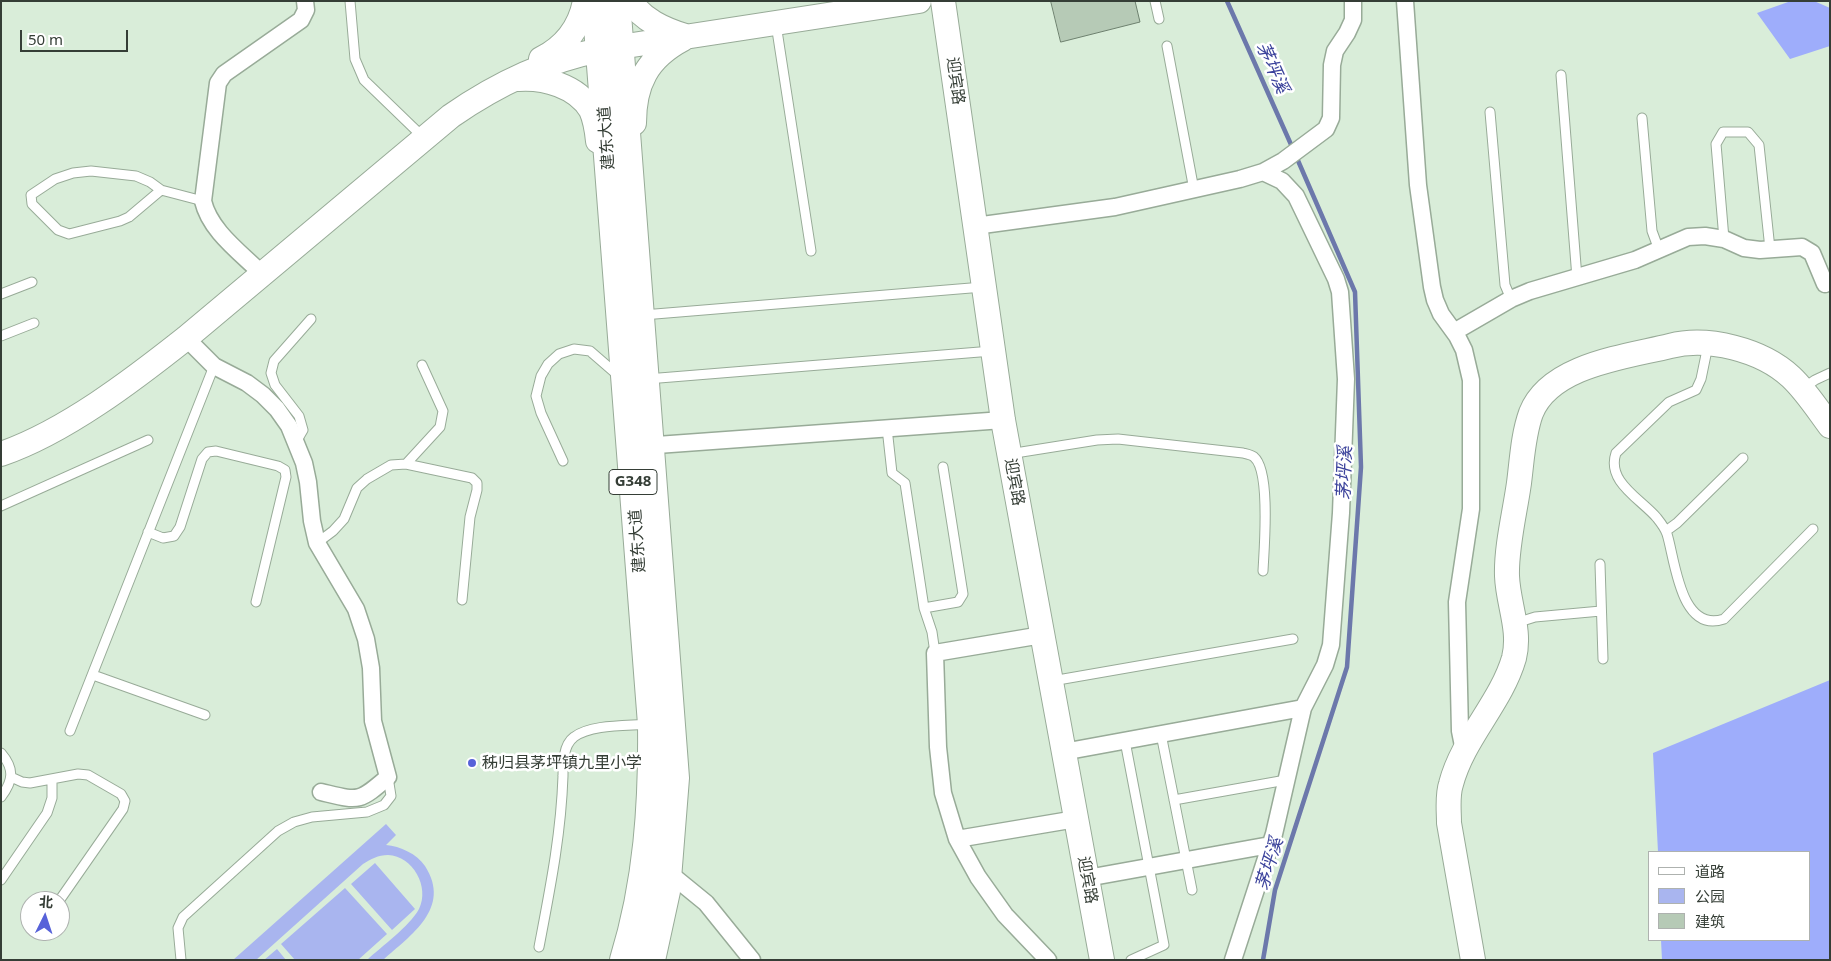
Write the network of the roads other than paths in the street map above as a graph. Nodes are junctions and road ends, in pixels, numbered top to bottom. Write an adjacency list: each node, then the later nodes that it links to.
1 (305, 1): 26 (street)
2 (350, 1): 21 (lane)
3 (585, 1): 18 (main road)
4 (596, 1): 16 (highway, 建东大道 / G348)
5 (616, 1): 16 (highway, 建东大道 / G348)
6 (630, 1): 14 (main road)
7 (919, 1): 13 (main road)
8 (944, 1): 27 (main road, 迎宾路)
9 (1155, 1): 12 (lane)
10 (1353, 1): 22 (street)
11 (1405, 1): 42 (street)
12 (1159, 20)
13 (776, 23): 14 (main road); 31 (lane)
14 (686, 37): 16 (main road); 25 (main road)
15 (1167, 46): 24 (lane)
16 (610, 48): 18 (main road); 25 (highway, 建东大道 / G348)
17 (1561, 75): 33 (lane)
18 (512, 79): 21 (main road); 25 (main road)
19 (1490, 112): 38 (lane)
20 (1642, 118): 30 (lane)
21 (424, 138): 32 (main road)
22 (1264, 172): 24 (street); 82 (street)
23 (161, 190): 23 (lane); 26 (lane)
24 (1194, 190): 27 (street)
25 (621, 191): 39 (highway, 建东大道 / G348)
26 (203, 200): 32 (street)
27 (975, 226): 36 (main road, 迎宾路)
28 (1724, 239): 29 (street); 29 (lane); 30 (street)
29 (1770, 249): 35 (street)
30 (1659, 250): 33 (street)
31 (811, 251)
32 (262, 274): 44 (main road)
33 (1577, 278): 38 (street)
34 (32, 282): 37 (lane)
35 (1825, 284)
36 (984, 287): 39 (lane); 46 (main road, 迎宾路)
37 (1, 294)
38 (1511, 300): 42 (street)
39 (630, 316): 50 (highway, 建东大道 / G348)
40 (311, 319): 56 (lane)
41 (34, 323): 43 (lane)
42 (1454, 332): 88 (street)
43 (1, 336)
44 (186, 338): 48 (street); 58 (main road)
45 (1708, 343): 51 (main road); 66 (lane); 75 (main road)
46 (993, 351): 50 (lane); 52 (main road, 迎宾路)
47 (422, 365): 62 (lane)
48 (214, 366): 56 (street); 67 (lane)
49 (1830, 373): 51 (lane)
50 (635, 380): 57 (highway, 建东大道 / G348); 61 (lane)
51 (1802, 389): 53 (main road)
52 (1003, 420): 54 (street); 59 (main road, 迎宾路)
53 (1830, 426)
54 (887, 428): 57 (street); 73 (lane)
55 (148, 440): 64 (lane)
56 (296, 442): 68 (street)
57 (640, 446): 84 (highway, 建东大道 / G348)
58 (1, 454)
59 (1009, 454): 70 (lane); 76 (main road, 迎宾路)
60 (1743, 458): 66 (lane)
61 (563, 461)
62 (406, 464): 68 (lane); 71 (lane)
63 (943, 467): 73 (lane)
64 (1, 506)
65 (1813, 528): 66 (lane)
66 (1666, 531)
67 (148, 532): 72 (lane); 80 (lane)
68 (317, 542): 92 (street)
69 (1600, 564): 74 (lane)
70 (1263, 571)
71 (462, 600)
72 (256, 602)
73 (924, 608): 78 (lane)
74 (1601, 611): 75 (lane); 79 (lane)
75 (1516, 623): 88 (main road)
76 (1042, 635): 78 (street); 81 (main road, 迎宾路)
77 (1293, 639): 81 (lane)
78 (935, 653): 99 (street)
79 (1602, 659)
80 (93, 675): 83 (lane); 85 (lane)
81 (1050, 681): 89 (main road, 迎宾路)
82 (1303, 708): 86 (street); 94 (street)
83 (205, 715)
84 (662, 723): 103 (highway, 建东大道 / G348); 108 (lane)
85 (70, 731)
86 (1161, 734): 87 (street); 97 (lane)
87 (1125, 741): 89 (street); 102 (lane)
88 (1464, 751): 117 (main road)
89 (1064, 752): 98 (main road, 迎宾路)
90 (1, 753): 91 (lane)
91 (11, 777): 93 (lane); 96 (lane)
92 (388, 778): 95 (street); 109 (lane)
93 (52, 779): 105 (lane); 107 (lane)
94 (1286, 780): 97 (lane); 100 (street)
95 (321, 792)
96 (1, 797)
97 (1174, 800): 101 (lane)
98 (1076, 819): 99 (street); 104 (main road, 迎宾路)
99 (957, 839): 113 (street)
100 (1270, 845): 101 (street); 116 (street)
101 (1186, 860): 102 (street); 106 (lane)
102 (1149, 867): 104 (street); 115 (lane)
103 (657, 869): 110 (highway, 建东大道 / G348); 111 (highway, 建东大道 / G348); 112 (street)
104 (1087, 878): 114 (main road, 迎宾路)
105 (1, 880)
106 (1192, 890)
107 (66, 891)
108 (539, 947)
109 (181, 960)
110 (624, 960)
111 (651, 960)
112 (752, 960)
113 (1048, 960)
114 (1102, 960)
115 (1131, 960)
116 (1232, 960)
117 (1473, 960)

